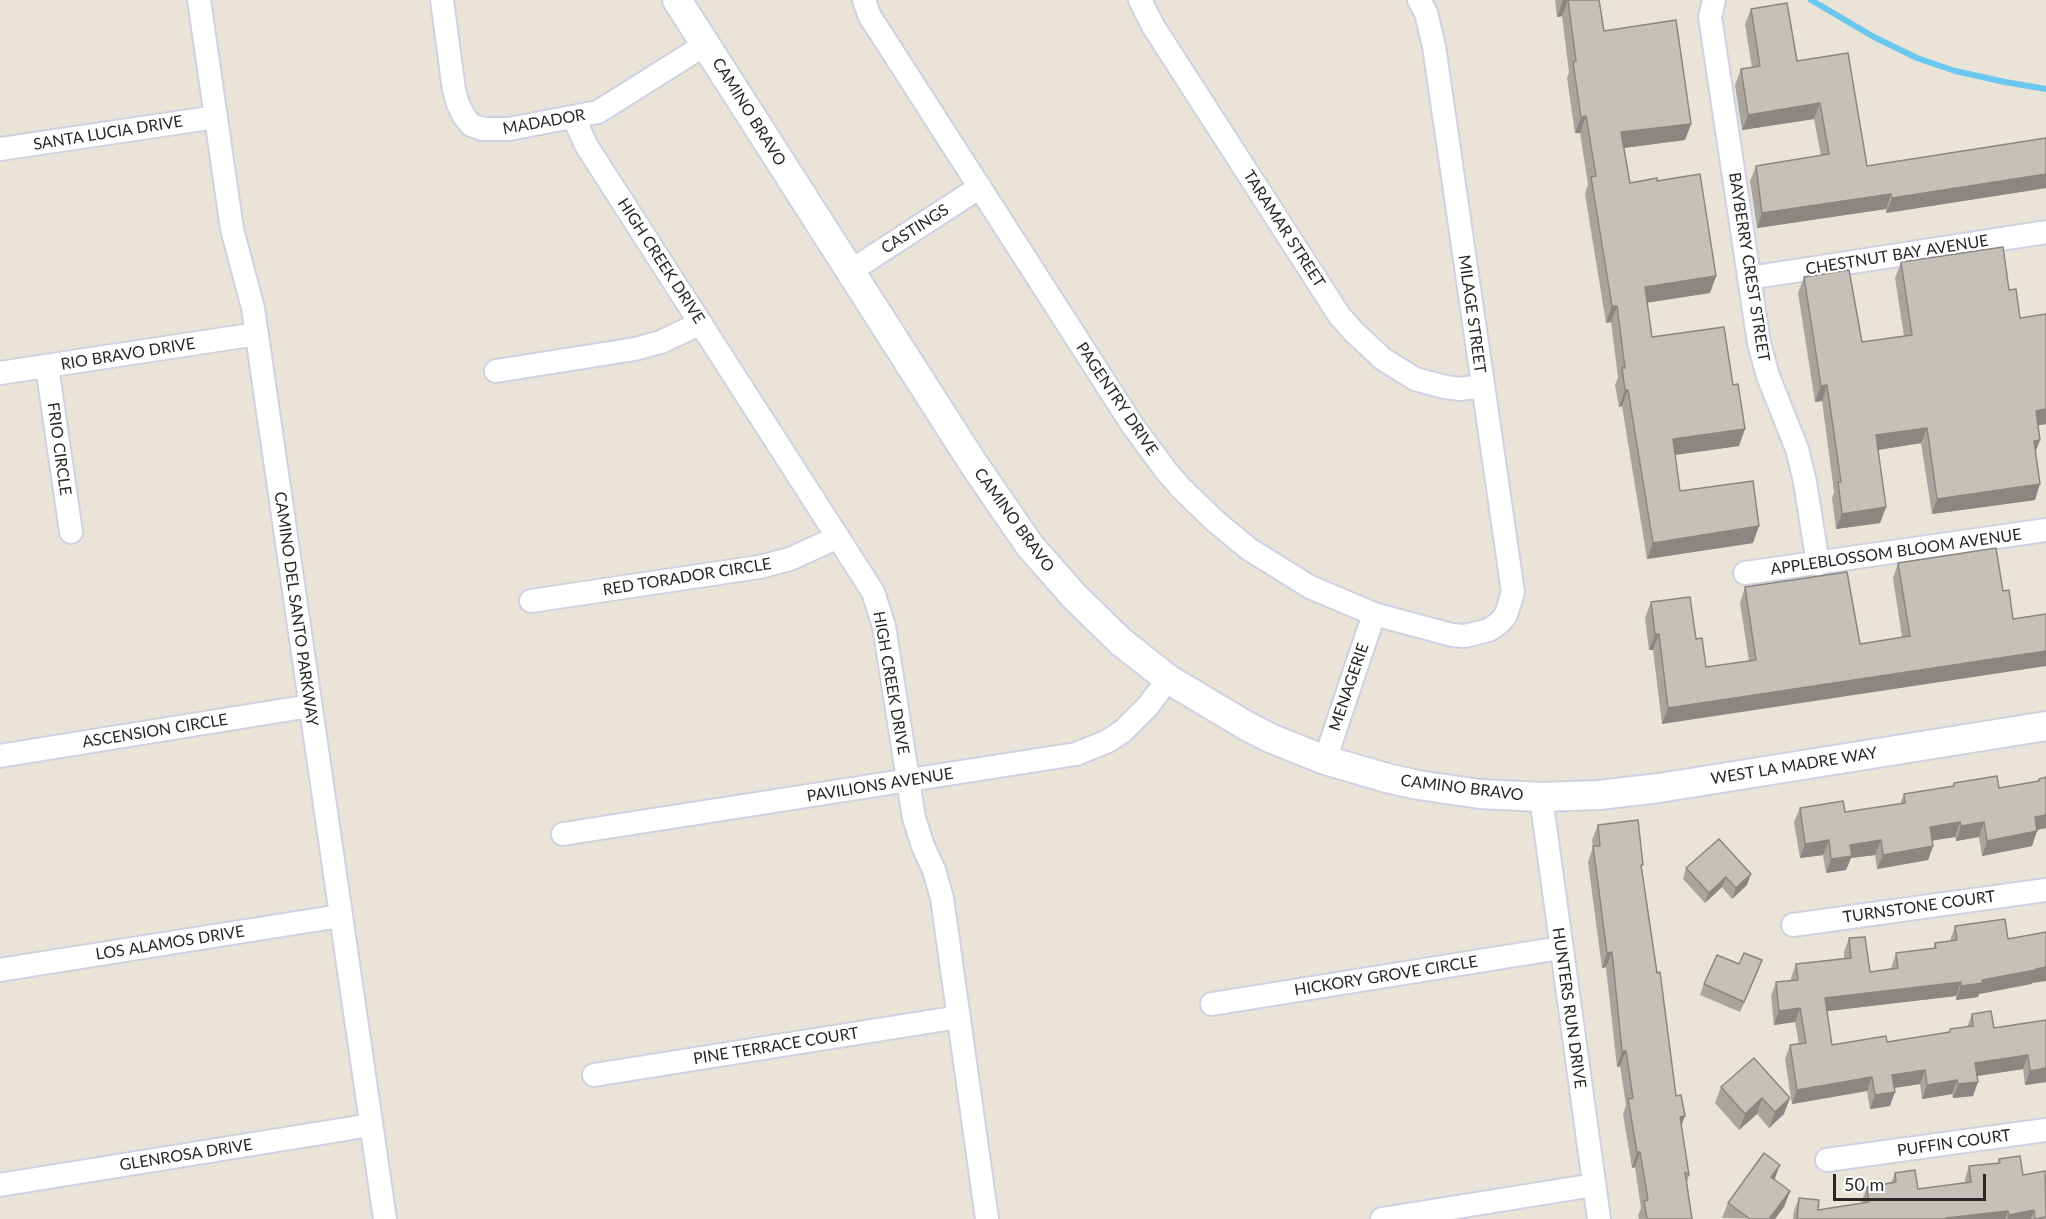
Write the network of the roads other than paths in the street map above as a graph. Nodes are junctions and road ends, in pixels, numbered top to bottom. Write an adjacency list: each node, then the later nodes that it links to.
1 (199, 0): 9 (street, CAMINO DEL SANTO PARKWAY)
2 (442, 0): 10 (street, MADADOR)
3 (677, 0): 8 (street, CAMINO BRAVO)
4 (864, 0): 12 (street, PAGENTRY DRIVE)
5 (1140, 0): 21 (street, TARAMAR STREET)
6 (1714, 0): 15 (street, BAYBERRY CREST STREET)
7 (1420, 2): 21 (street, MILAGE STREET)
8 (706, 44): 10 (street, MADADOR); 14 (street, CAMINO BRAVO)
9 (216, 117): 11 (street, SANTA LUCIA DRIVE); 17 (street, CAMINO DEL SANTO PARKWAY)
10 (574, 118): 16 (street, HIGH CREEK DRIVE)
11 (0, 149)
12 (980, 187): 14 (street, CASTINGS); 28 (street, PAGENTRY DRIVE)
13 (2046, 232): 15 (street, CHESTNUT BAY AVENUE)
14 (849, 272): 30 (street, CAMINO BRAVO)
15 (1749, 278): 25 (street, BAYBERRY CREST STREET)
16 (701, 323): 19 (street); 24 (street, HIGH CREEK DRIVE)
17 (257, 334): 18 (street, RIO BRAVO DRIVE); 31 (street, CAMINO DEL SANTO PARKWAY)
18 (47, 366): 20 (street, RIO BRAVO DRIVE); 23 (street, FRIO CIRCLE)
19 (496, 371)
20 (0, 373)
21 (1482, 386): 29 (street, MILAGE STREET)
22 (2046, 530): 25 (street, APPLEBLOSSOM BLOOM AVENUE)
23 (70, 532)
24 (838, 537): 27 (street, RED TORADOR CIRCLE); 35 (street, HIGH CREEK DRIVE)
25 (1818, 564): 26 (street, APPLEBLOSSOM BLOOM AVENUE)
26 (1745, 573)
27 (531, 602)
28 (1374, 614): 29 (street, PAGENTRY DRIVE); 34 (street, MENAGERIE)
29 (1499, 623)
30 (1168, 678): 34 (street, CAMINO BRAVO); 35 (street, PAVILIONS AVENUE)
31 (310, 706): 33 (street, ASCENSION CIRCLE); 39 (street, CAMINO DEL SANTO PARKWAY)
32 (2046, 726): 36 (street, WEST LA MADRE WAY)
33 (0, 756)
34 (1325, 760): 36 (street, CAMINO BRAVO)
35 (908, 781): 37 (street, PAVILIONS AVENUE); 44 (street, HIGH CREEK DRIVE)
36 (1541, 797): 41 (street, HUNTERS RUN DRIVE)
37 (563, 834)
38 (2046, 890): 40 (street, TURNSTONE COURT)
39 (340, 916): 42 (street, LOS ALAMOS DRIVE); 46 (street, CAMINO DEL SANTO PARKWAY)
40 (1793, 925)
41 (1560, 948): 43 (street, HICKORY GROVE CIRCLE); 50 (street, HUNTERS RUN DRIVE)
42 (0, 970)
43 (1212, 1004)
44 (959, 1017): 45 (street, PINE TERRACE COURT); 52 (street, HIGH CREEK DRIVE)
45 (594, 1075)
46 (371, 1125): 49 (street, GLENROSA DRIVE); 51 (street, CAMINO DEL SANTO PARKWAY)
47 (2046, 1130): 48 (street, PUFFIN COURT)
48 (1827, 1160)
49 (0, 1185)
50 (1594, 1185): 53 (street); 54 (street, HUNTERS RUN DRIVE)
51 (385, 1219)
52 (987, 1219)
53 (1382, 1219)
54 (1599, 1219)

